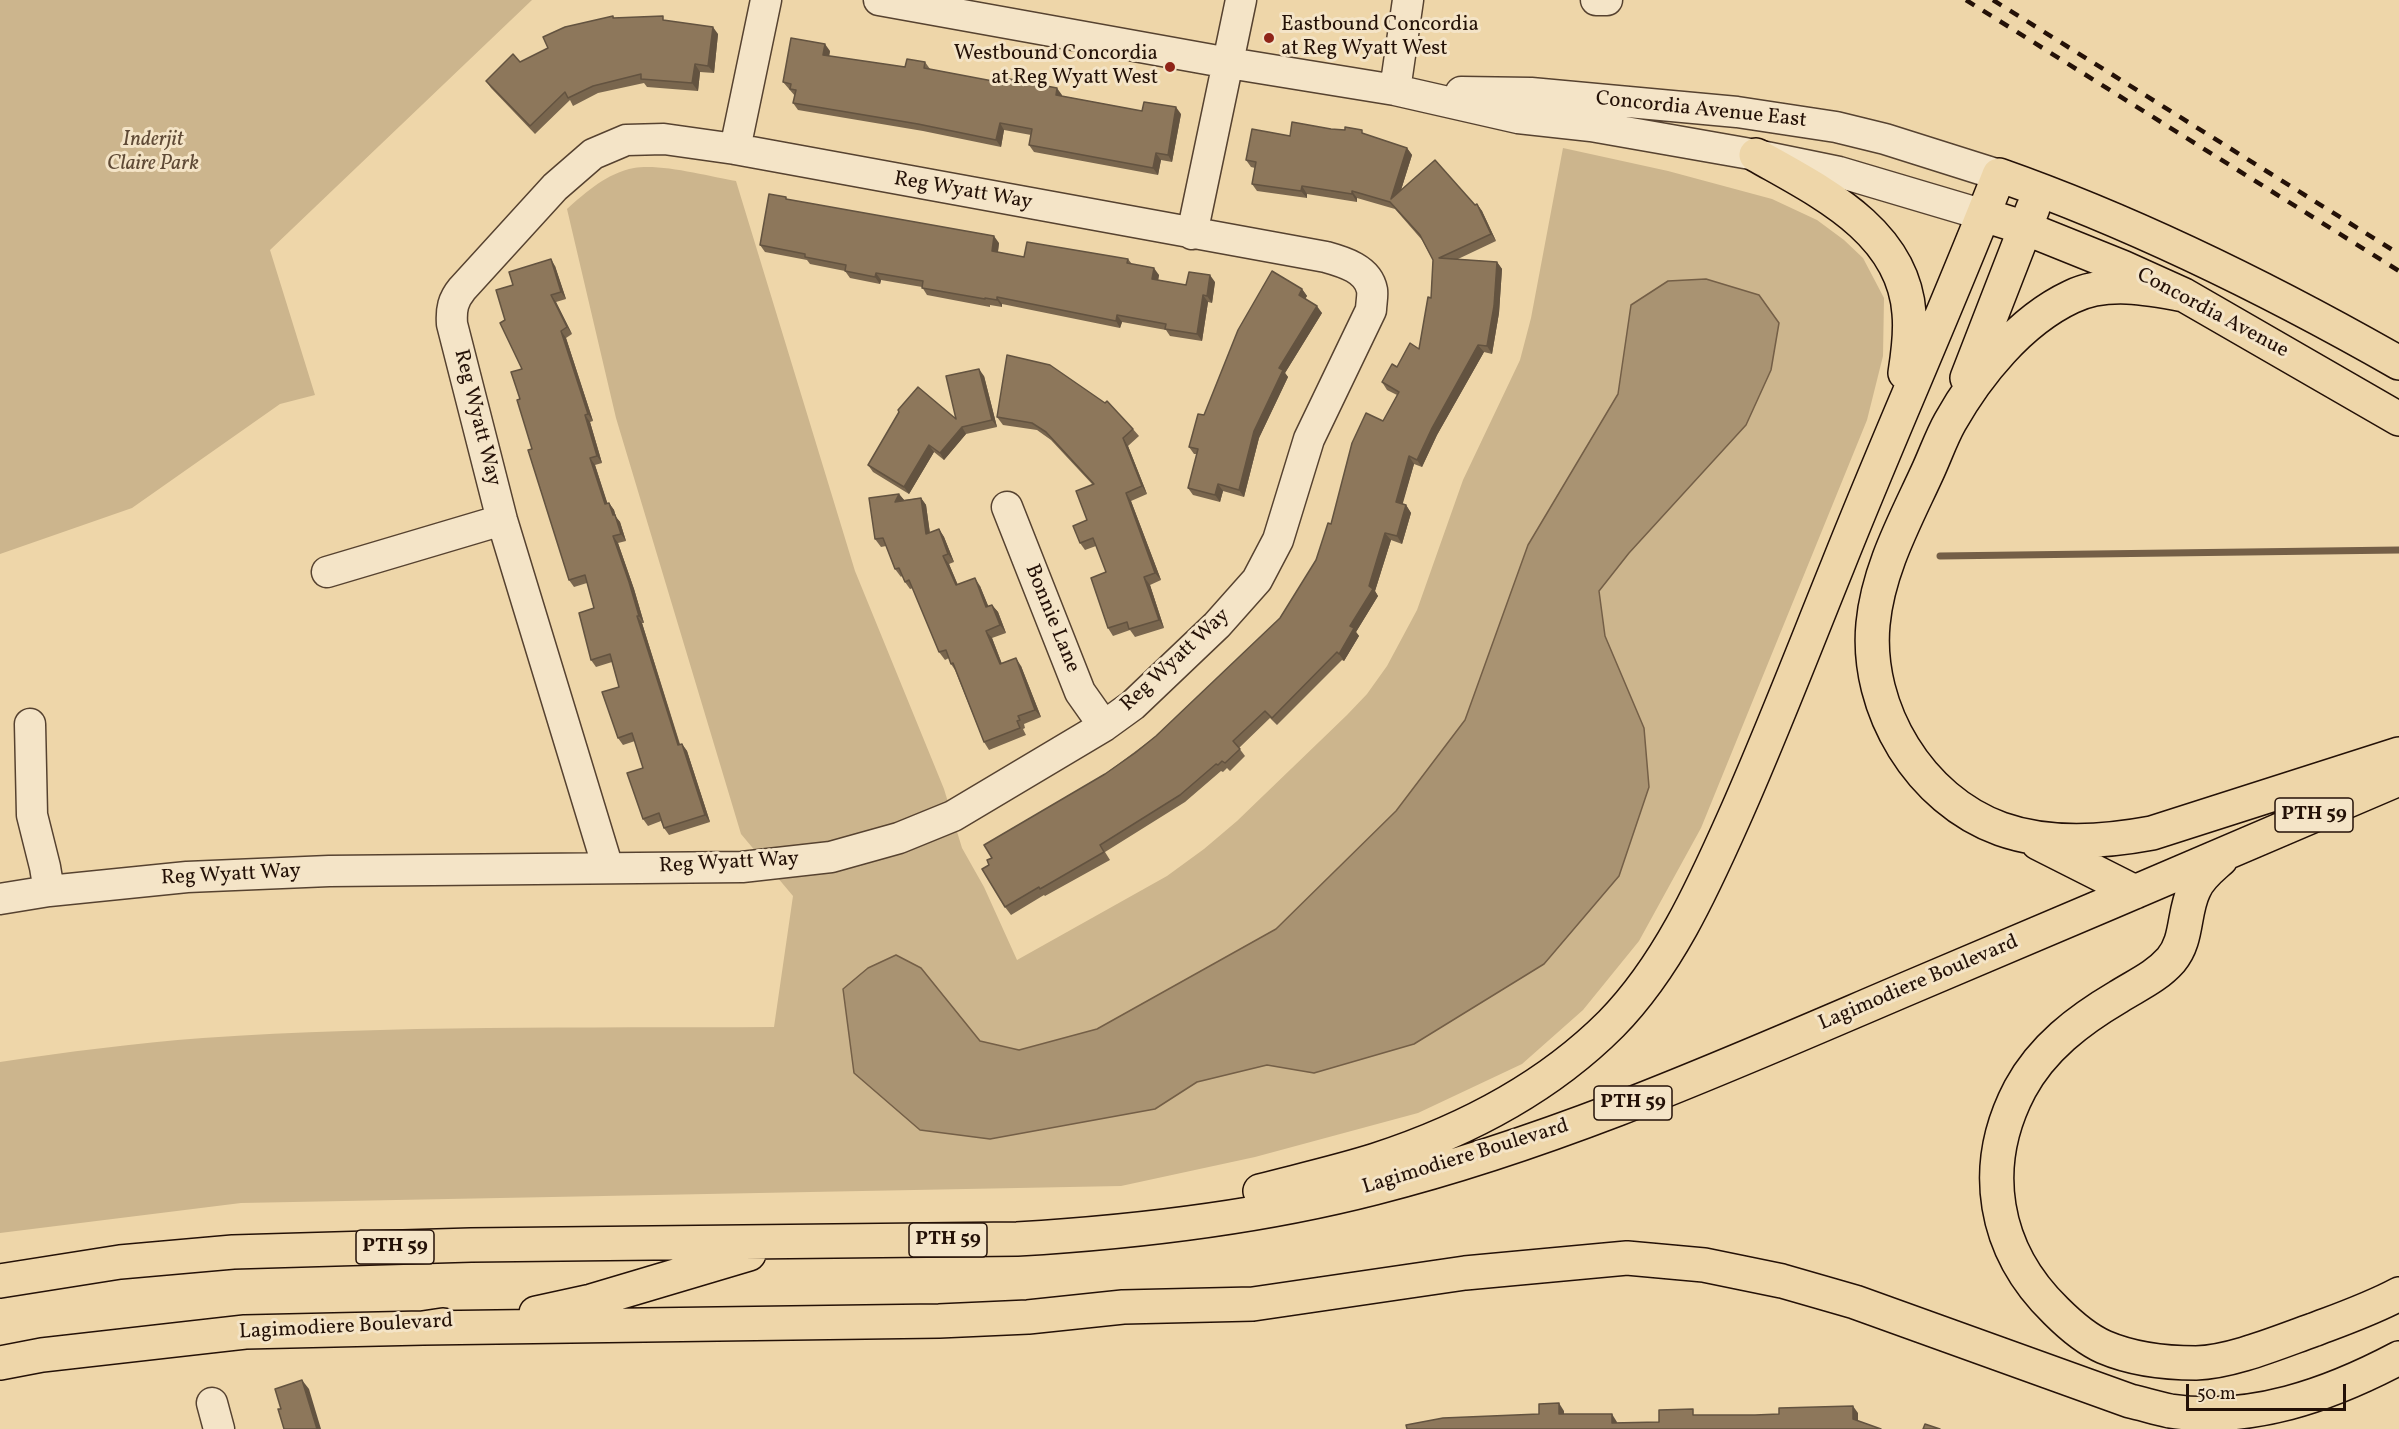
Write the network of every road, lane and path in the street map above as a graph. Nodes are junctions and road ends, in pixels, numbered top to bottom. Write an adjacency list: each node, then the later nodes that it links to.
1 (766, 0): 9 (street)
2 (879, 0): 7 (street, Concordia Avenue East)
3 (1241, 0): 7 (street)
4 (1408, 0): 8 (street)
5 (1596, 0): 6 (street)
6 (1607, 0)
7 (1229, 63): 8 (street, Concordia Avenue East); 15 (street)
8 (1395, 90): 10 (street, Concordia Avenue East); 11 (street, Concordia Avenue East)
9 (735, 149): 15 (street, Reg Wyatt Way); 22 (street, Reg Wyatt Way)
10 (1756, 155): 13 (street, Concordia Avenue East); 18 (main road)
11 (1999, 175): 12 (main road, Concordia Avenue); 13 (main road)
12 (2040, 190): 14 (main road); 17 (main road, Concordia Avenue)
13 (1984, 215): 14 (main road, Concordia Avenue); 18 (main road)
14 (2025, 228): 16 (main road, Concordia Avenue); 20 (main road)
15 (1192, 234): 25 (street, Reg Wyatt Way)
16 (2184, 295): 19 (main road, Concordia Avenue); 20 (main road)
17 (2399, 363)
18 (1899, 413): 34 (main road)
19 (2399, 419)
20 (1950, 422): 28 (main road)
21 (1007, 507): 25 (street, Bonnie Lane)
22 (502, 520): 23 (street); 30 (street, Reg Wyatt Way)
23 (327, 572)
24 (30, 724): 31 (street)
25 (1104, 726): 30 (street, Reg Wyatt Way)
26 (2399, 754): 28 (main road)
27 (2399, 779): 29 (main road, Lagimodiere Boulevard / PTH 59)
28 (2018, 833): 32 (main road)
29 (2229, 852): 32 (main road, Lagimodiere Boulevard / PTH 59); 37 (main road)
30 (608, 868): 31 (street, Reg Wyatt Way)
31 (49, 891): 33 (street, Reg Wyatt Way)
32 (2135, 892): 34 (main road, Lagimodiere Boulevard / PTH 59)
33 (0, 899)
34 (1105, 1234): 35 (main road, Lagimodiere Boulevard / PTH 59)
35 (791, 1242): 36 (main road, Lagimodiere Boulevard / PTH 59); 38 (main road, Lagimodiere Boulevard / PTH 59)
36 (0, 1281)
37 (2399, 1294)
38 (423, 1328): 39 (main road); 40 (main road, Lagimodiere Boulevard / PTH 59)
39 (2399, 1358)
40 (0, 1363)

